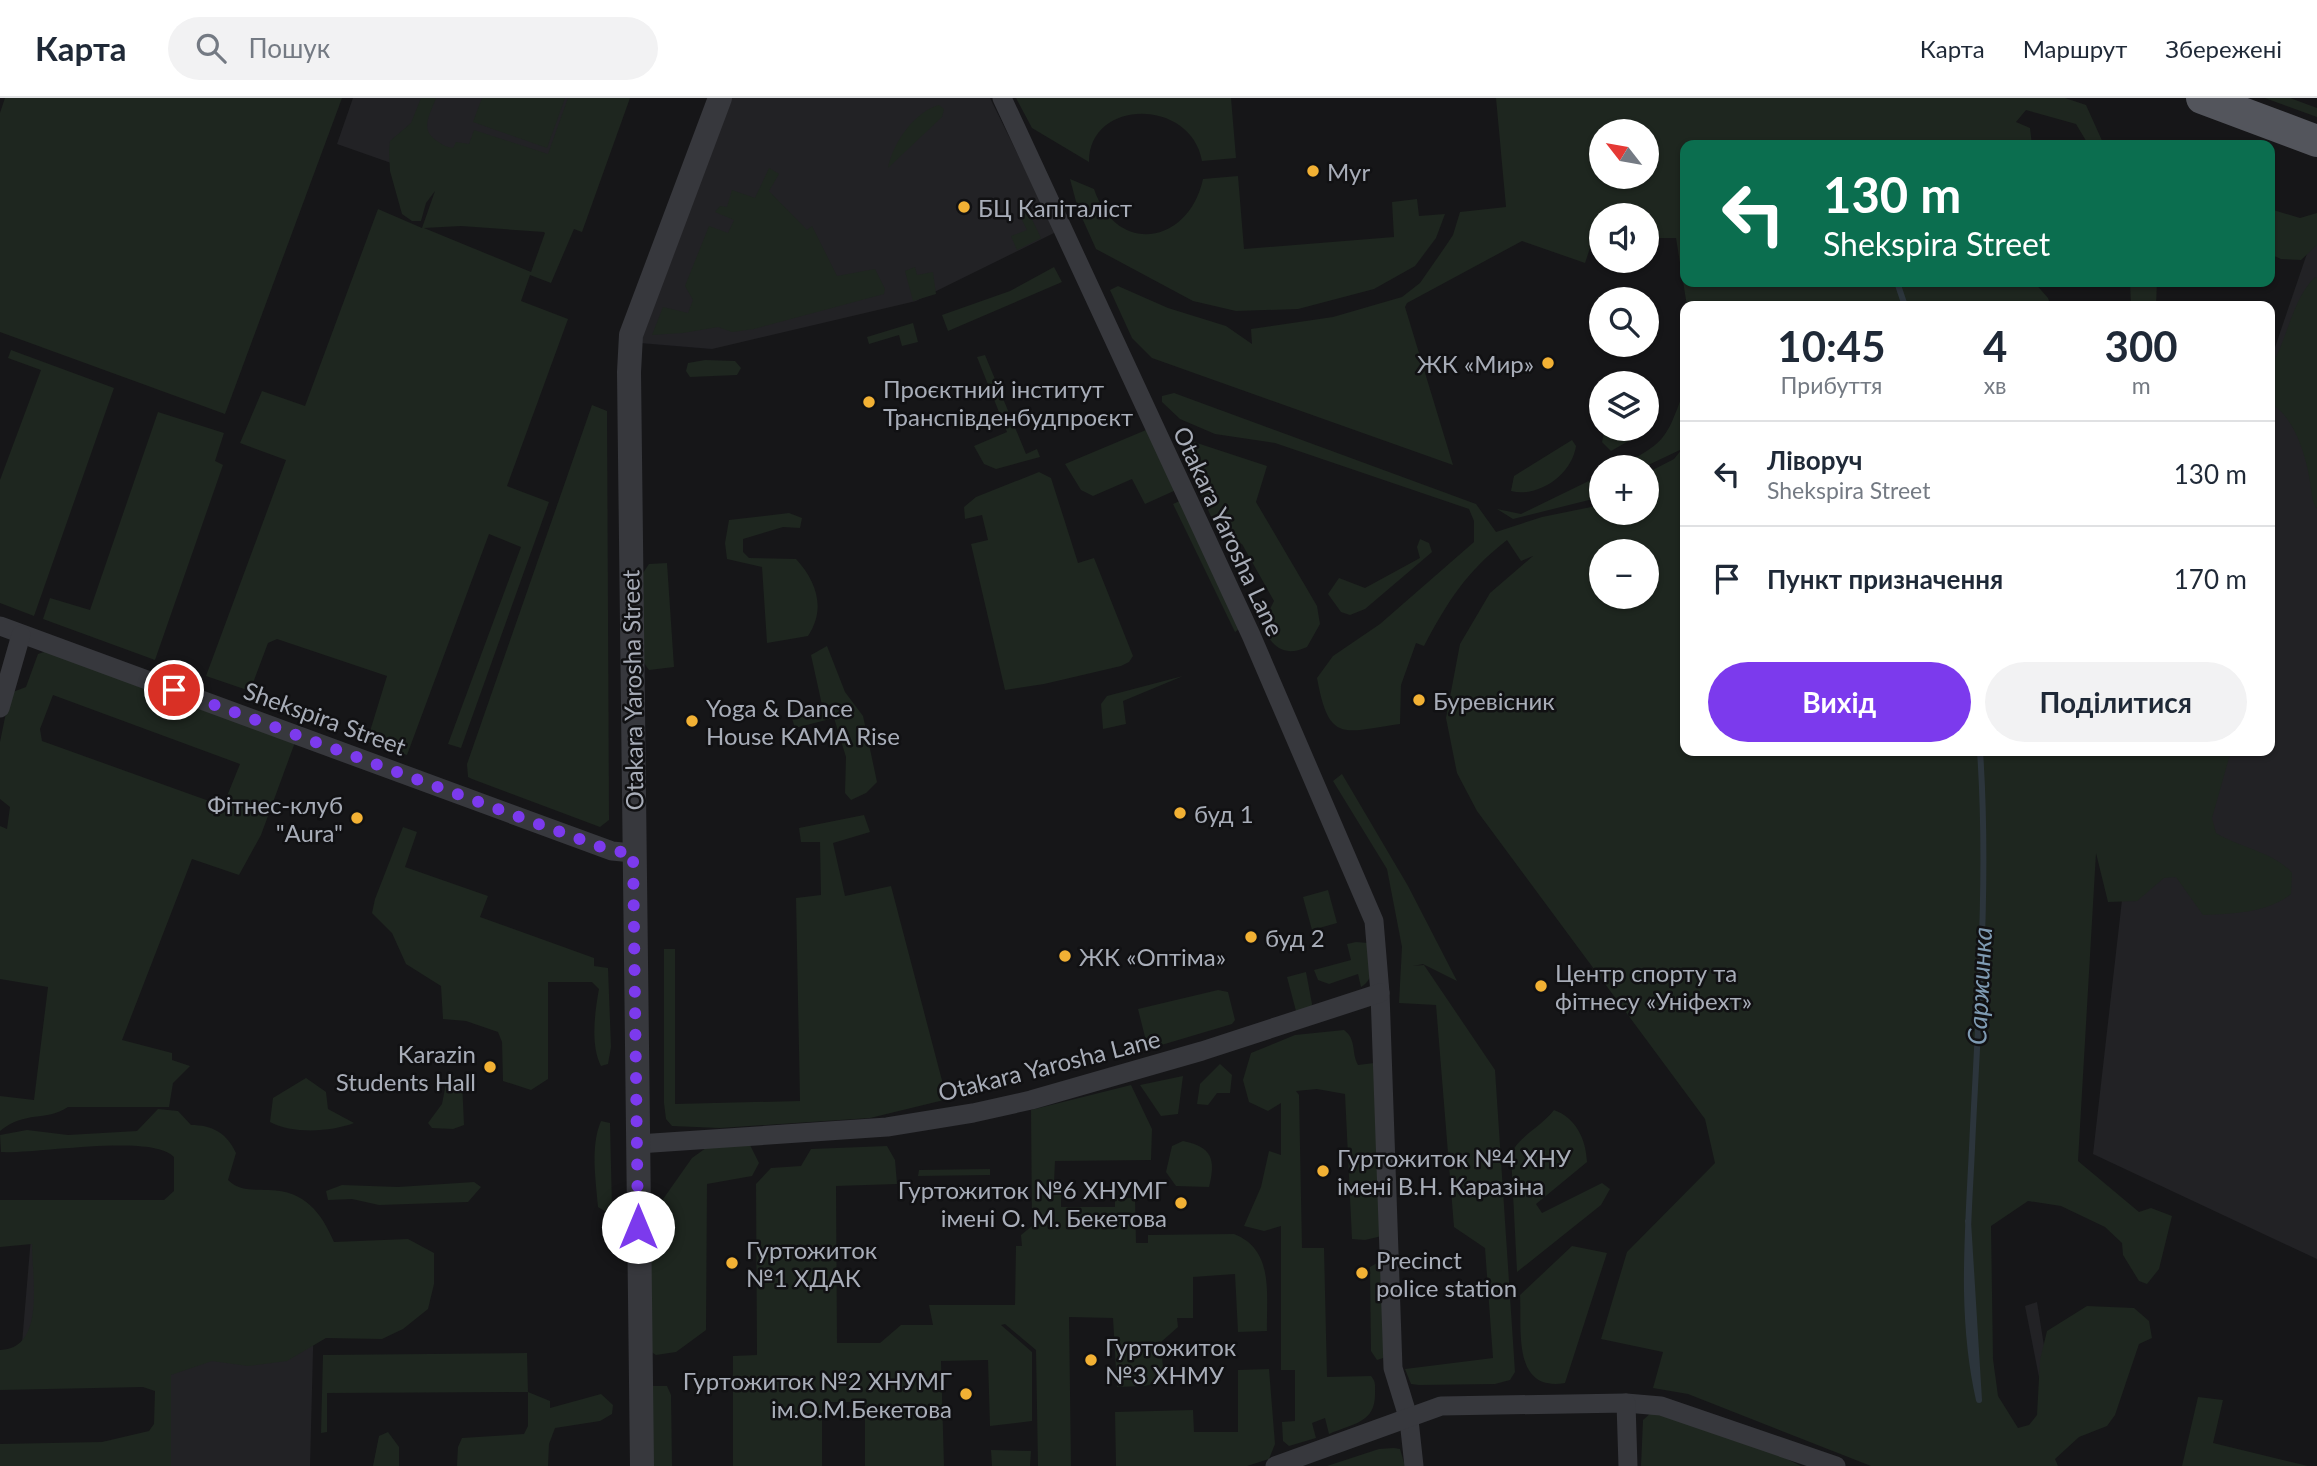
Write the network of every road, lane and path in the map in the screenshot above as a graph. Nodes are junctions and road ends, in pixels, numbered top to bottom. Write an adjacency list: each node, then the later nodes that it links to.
1 (720, 98): 8 (street, Otakara Yarosha Street)
2 (1002, 98): 9 (street, Otakara Yarosha Lane)
3 (2202, 98): 4 (main road)
4 (2317, 141)
5 (0, 626): 6 (street, Shekspira Street)
6 (21, 635): 7 (street); 8 (street, Shekspira Street)
7 (0, 708)
8 (633, 853): 10 (street, Otakara Yarosha Street)
9 (1380, 993): 10 (street, Otakara Yarosha Lane); 12 (street, Otakara Yarosha Lane)
10 (638, 1144): 13 (street, Otakara Yarosha Street)
11 (1626, 1403): 12 (street); 16 (street); 17 (street)
12 (1409, 1420): 14 (street); 15 (street, Otakara Yarosha Lane)
13 (642, 1466)
14 (1275, 1466)
15 (1413, 1466)
16 (1628, 1466)
17 (1836, 1466)

